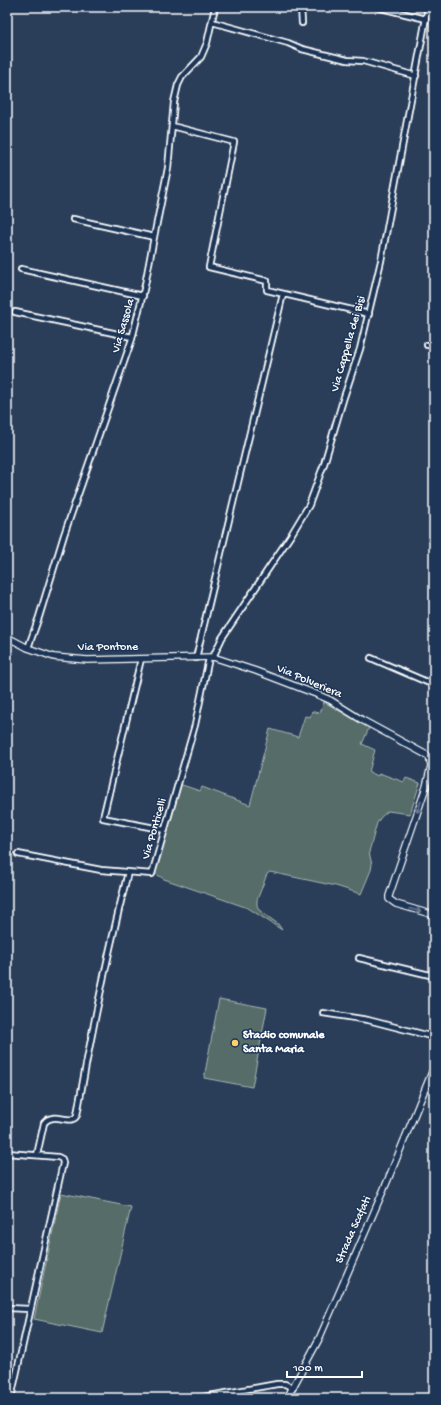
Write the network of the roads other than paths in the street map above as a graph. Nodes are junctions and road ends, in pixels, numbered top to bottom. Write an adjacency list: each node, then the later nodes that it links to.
1 (215, 7): 6 (street, Via Sassola)
2 (301, 7): 7 (street)
3 (377, 7): 5 (street)
4 (428, 7): 5 (street, Via Cappella dei Bisi)
5 (426, 19): 8 (street, Via Cappella dei Bisi)
6 (212, 22): 8 (street); 9 (street, Via Sassola)
7 (302, 23)
8 (416, 76): 16 (street, Via Cappella dei Bisi)
9 (172, 126): 11 (street, Via Sassola); 13 (street)
10 (73, 219): 11 (street)
11 (154, 237): 14 (street, Via Sassola)
12 (21, 269): 14 (street)
13 (283, 294): 16 (street); 23 (street)
14 (143, 296): 17 (street, Via Sassola)
15 (15, 312): 17 (street)
16 (369, 314): 22 (street, Via Cappella dei Bisi)
17 (132, 337): 21 (street, Via Sassola)
18 (427, 345): 19 (street)
19 (434, 345)
20 (7, 637): 21 (street, Via Pontone)
21 (28, 648): 25 (street, Via Pontone)
22 (211, 657): 23 (street, Via Pontone); 27 (street, Via Polveriera); 29 (street, Via Ponticelli)
23 (196, 658): 25 (street, Via Pontone)
24 (371, 658): 26 (street)
25 (141, 659): 29 (street)
26 (434, 685)
27 (431, 757): 28 (street)
28 (433, 765): 32 (street, one-way to 32)
29 (165, 830): 31 (street, Via Ponticelli)
30 (18, 854): 31 (street, Via Ponticelli)
31 (128, 872): 39 (street)
32 (434, 915)
33 (359, 958): 34 (street)
34 (434, 976)
35 (322, 1013): 36 (street)
36 (434, 1037)
37 (434, 1067): 42 (street, Strada Scafati)
38 (7, 1153): 39 (street)
39 (37, 1155): 41 (street)
40 (7, 1308): 41 (street)
41 (30, 1309): 43 (street)
42 (293, 1388): 44 (street); 45 (street, Strada Scafati)
43 (11, 1398)
44 (198, 1398)
45 (287, 1398)

